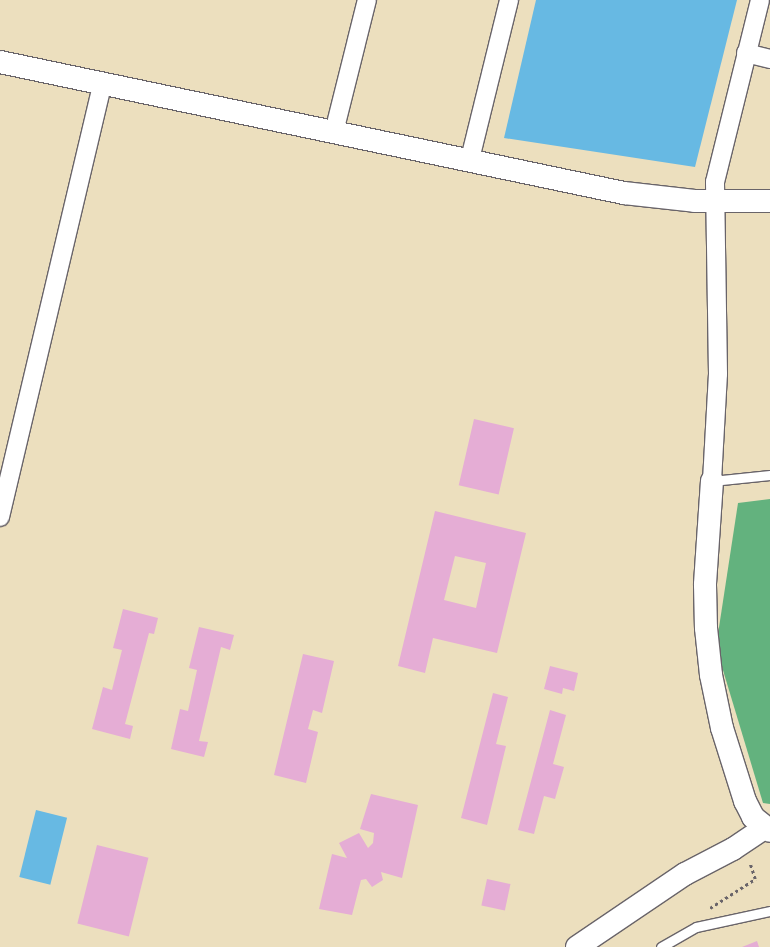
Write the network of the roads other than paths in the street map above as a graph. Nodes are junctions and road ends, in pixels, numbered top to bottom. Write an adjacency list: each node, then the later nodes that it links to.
1 (367, 0): 8 (street)
2 (509, 0): 9 (street)
3 (760, 0): 4 (street)
4 (746, 53): 5 (street); 11 (street)
5 (770, 59)
6 (0, 62): 7 (street)
7 (102, 84): 8 (street); 14 (street)
8 (334, 132): 9 (street)
9 (470, 159): 11 (street)
10 (770, 201): 11 (street)
11 (715, 202): 13 (street)
12 (770, 476): 13 (lane)
13 (712, 481): 15 (street)
14 (0, 517)
15 (767, 829): 17 (street)
16 (770, 911): 18 (lane)
17 (577, 947)
18 (661, 947)

